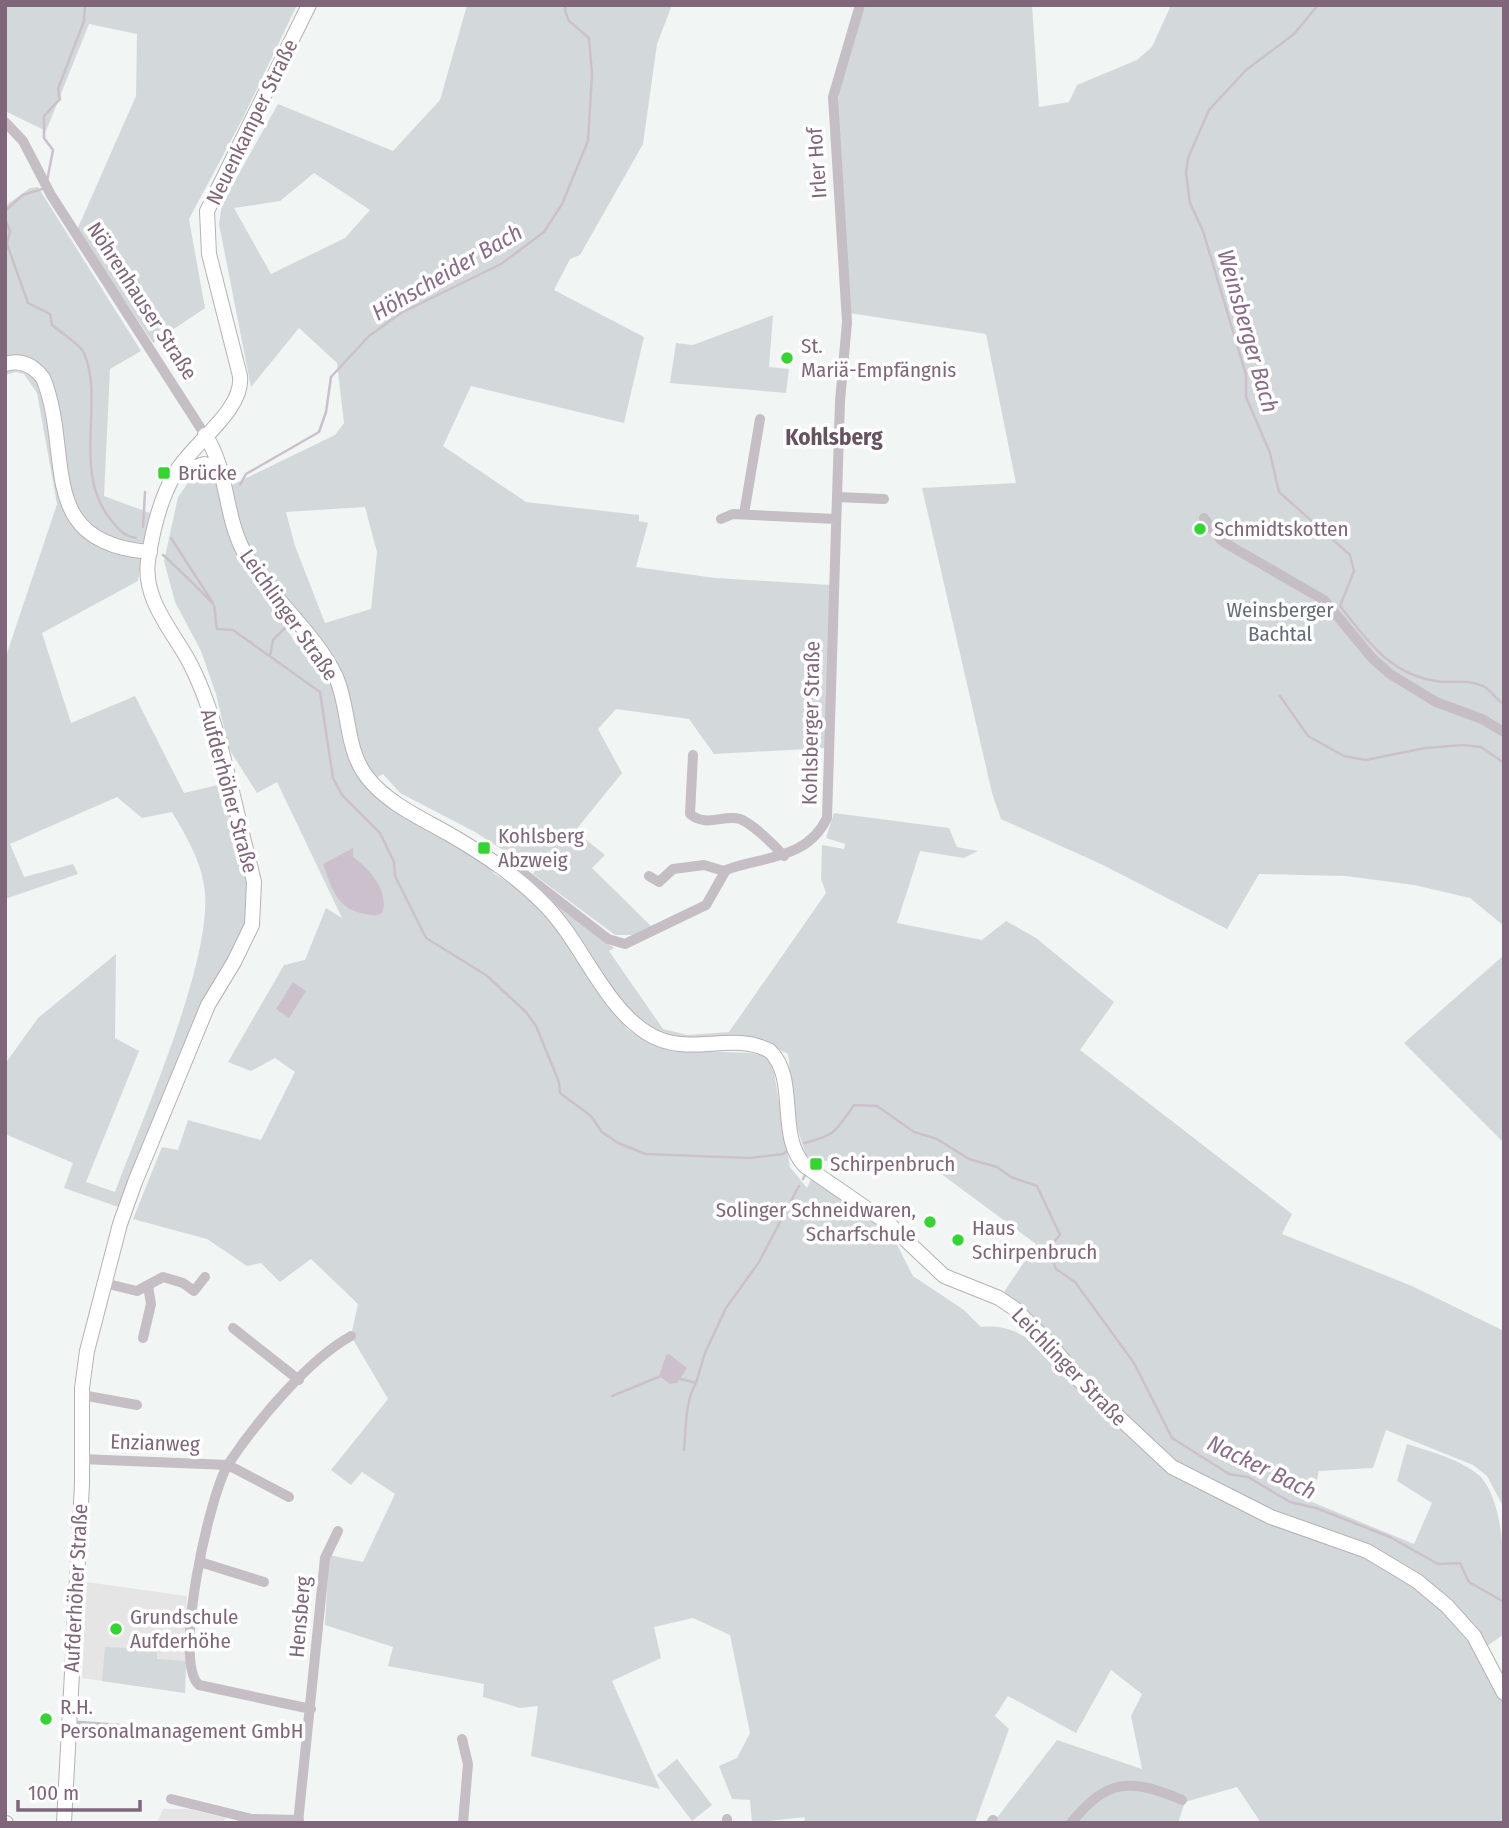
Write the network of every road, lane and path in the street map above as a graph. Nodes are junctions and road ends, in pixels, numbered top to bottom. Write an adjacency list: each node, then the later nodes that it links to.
1 (309, 5): 7 (main road, Neuenkamper Straße)
2 (860, 5): 4 (street, Irler Hof)
3 (5, 122): 7 (street, Nöhrenhauser Straße)
4 (846, 322): 10 (street, Kohlsberger Straße)
5 (5, 364): 16 (main road)
6 (760, 419): 12 (street)
7 (205, 435): 8 (main road, Leichlinger Straße); 9 (main road, Aufderhöher Straße)
8 (220, 468): 9 (main road); 21 (main road, Leichlinger Straße)
9 (174, 475): 16 (main road, Aufderhöher Straße)
10 (837, 497): 11 (street); 15 (street, Kohlsberger Straße)
11 (884, 499)
12 (744, 514): 14 (street); 15 (street)
13 (1204, 518): 17 (street)
14 (721, 519)
15 (836, 519): 19 (street, Kohlsberger Straße)
16 (150, 552): 24 (main road, Aufderhöher Straße)
17 (1504, 732)
18 (693, 755): 19 (street)
19 (784, 856): 20 (street, Kohlsberger Straße)
20 (724, 871): 21 (street); 22 (street)
21 (515, 876): 38 (main road, Leichlinger Straße)
22 (649, 876)
23 (205, 1277): 25 (street)
24 (104, 1283): 25 (street); 30 (main road, Aufderhöher Straße)
25 (148, 1286): 28 (street)
26 (233, 1328): 29 (street)
27 (351, 1336): 29 (street, Enzianweg)
28 (143, 1338)
29 (299, 1380): 33 (street, Enzianweg)
30 (82, 1395): 31 (street); 32 (main road, Aufderhöher Straße)
31 (137, 1405)
32 (81, 1459): 33 (street, Enzianweg); 40 (main road, Aufderhöher Straße)
33 (228, 1465): 34 (street, Enzianweg); 36 (street, Enzianweg)
34 (289, 1497)
35 (338, 1531): 39 (street, Hensberg)
36 (200, 1562): 37 (street); 39 (street, Enzianweg)
37 (264, 1582)
38 (1504, 1693)
39 (311, 1709): 45 (street, Hensberg)
40 (69, 1725): 41 (street); 46 (main road, Aufderhöher Straße)
41 (163, 1732)
42 (462, 1740): 47 (street)
43 (171, 1799): 45 (street)
44 (1182, 1800): 48 (street)
45 (298, 1821)
46 (64, 1823)
47 (463, 1823)
48 (1071, 1823)

